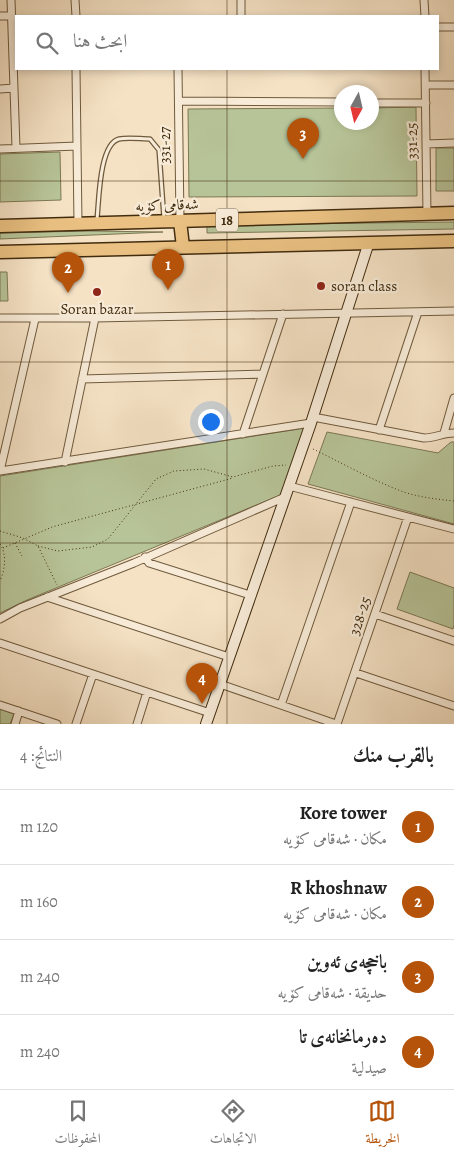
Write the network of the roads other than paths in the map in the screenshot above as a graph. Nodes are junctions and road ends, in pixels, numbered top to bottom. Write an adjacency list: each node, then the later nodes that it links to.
1 (11, 0): 9 (street)
2 (76, 0): 5 (street)
3 (242, 0): 6 (street)
4 (424, 0): 7 (street)
5 (76, 15)
6 (241, 15)
7 (425, 15)
8 (0, 16): 9 (street)
9 (12, 16): 17 (street)
10 (439, 27): 11 (street)
11 (454, 27)
12 (76, 70): 25 (street)
13 (178, 70): 19 (street, 331-27)
14 (425, 70): 15 (street, 331-25)
15 (426, 85): 16 (street); 22 (street, 331-25)
16 (454, 85)
17 (14, 88): 18 (street); 26 (street)
18 (0, 89)
19 (179, 101): 20 (street); 30 (street, 331-27)
20 (334, 102)
21 (379, 103): 22 (street)
22 (426, 103): 24 (street, 331-25)
23 (454, 143): 24 (street)
24 (426, 144): 29 (street, 331-25)
25 (77, 146): 26 (street); 32 (street)
26 (16, 148): 27 (street)
27 (0, 149)
28 (454, 213): 29 (highway, شەقامی کۆیە / 18)
29 (427, 214): 30 (highway, شەقامی کۆیە / 18)
30 (180, 221): 31 (highway, شەقامی کۆیە / 18); 37 (highway)
31 (164, 222): 33 (highway, شەقامی کۆیە / 18); 33 (lane)
32 (78, 224): 33 (highway, شەقامی کۆیە / 18); 34 (highway, شەقامی کۆیە / 18)
33 (97, 224)
34 (0, 226)
35 (454, 241): 36 (highway, 18)
36 (369, 242): 37 (highway, 18); 41 (street)
37 (183, 247): 38 (highway, 18)
38 (0, 252)
39 (454, 311): 40 (street)
40 (418, 312): 41 (street); 50 (street)
41 (346, 313): 42 (street); 49 (street)
42 (283, 314): 44 (street); 46 (street)
43 (0, 318): 45 (street)
44 (95, 318): 45 (street); 47 (street)
45 (35, 319): 55 (street)
46 (262, 374): 47 (street); 53 (street)
47 (82, 379): 54 (street)
48 (454, 398): 51 (street)
49 (312, 420): 50 (street); 53 (street); 56 (street)
50 (379, 430): 51 (street)
51 (444, 433): 52 (street)
52 (454, 433)
53 (243, 434): 54 (street)
54 (65, 462): 55 (street)
55 (0, 471)
56 (289, 486): 57 (street); 58 (street)
57 (285, 497): 61 (street); 62 (street)
58 (351, 502): 59 (street); 74 (street)
59 (408, 517): 60 (street); 64 (street, 328-25)
60 (454, 530)
61 (146, 557): 62 (street); 63 (street)
62 (250, 595): 68 (street)
63 (47, 597): 65 (street); 68 (street)
64 (375, 614): 66 (street); 69 (street, 328-25)
65 (0, 619)
66 (454, 641)
67 (0, 643): 70 (street)
68 (229, 657): 71 (street)
69 (356, 673): 75 (street); 83 (street, 328-25)
70 (93, 674): 72 (street); 80 (street)
71 (220, 684): 74 (street); 77 (street)
72 (147, 692): 77 (street); 81 (street)
73 (0, 704): 76 (street)
74 (281, 705): 83 (street)
75 (454, 706)
76 (19, 711): 78 (street); 79 (street)
77 (210, 713): 82 (street)
78 (15, 724)
79 (57, 724)
80 (76, 724)
81 (137, 724)
82 (206, 724)
83 (337, 724)

